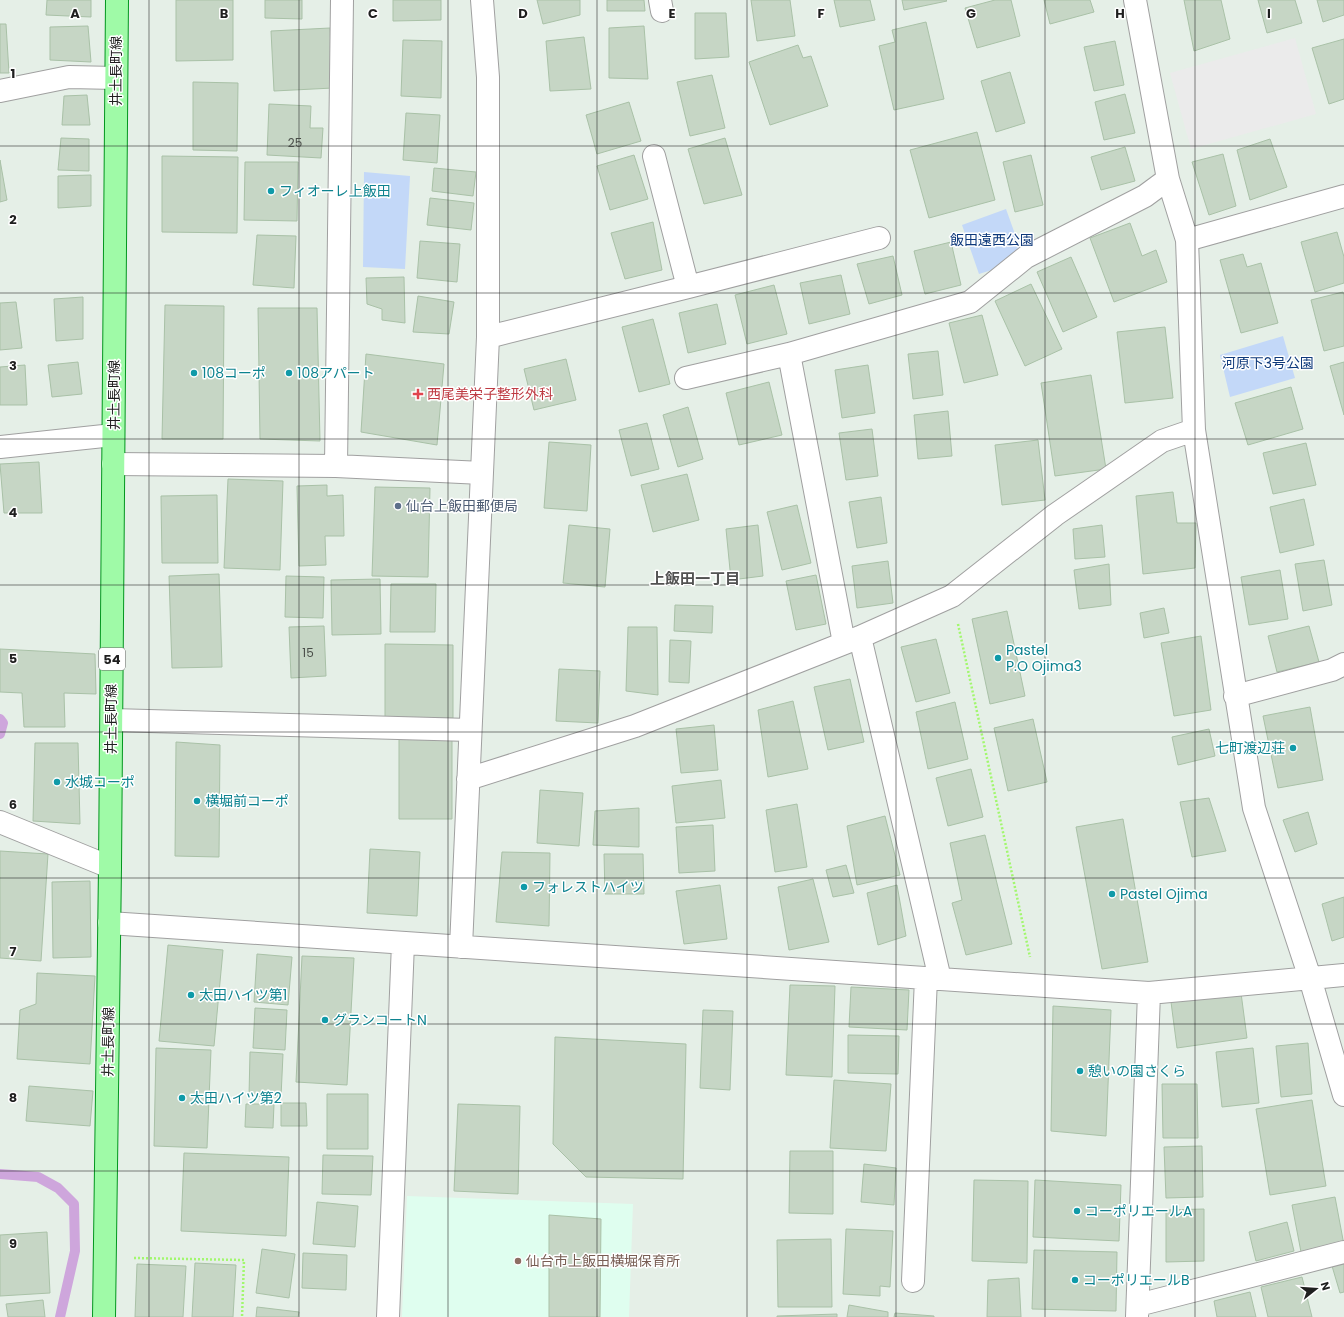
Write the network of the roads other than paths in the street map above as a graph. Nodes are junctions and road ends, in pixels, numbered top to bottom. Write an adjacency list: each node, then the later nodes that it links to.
1 (117, 0): 5 (main road, 井土長町線 / 54)
2 (342, 0): 20 (street)
3 (482, 0): 13 (street)
4 (1135, 0): 8 (street)
5 (116, 78): 6 (street); 17 (main road, 井土長町線 / 54)
6 (0, 91)
7 (654, 156): 12 (street)
8 (1168, 179): 11 (street); 14 (street)
9 (1344, 196): 11 (street)
10 (879, 238): 12 (street)
11 (1187, 240): 16 (street)
12 (688, 287): 13 (street)
13 (488, 337): 21 (street)
14 (789, 354): 15 (street); 22 (street)
15 (686, 378)
16 (1194, 430): 22 (street); 24 (street)
17 (113, 434): 18 (street); 19 (main road, 井土長町線 / 54)
18 (0, 447)
19 (113, 464): 20 (street); 25 (main road, 井土長町線 / 54)
20 (336, 466): 21 (street)
21 (482, 473): 26 (street)
22 (852, 640): 27 (street); 35 (street)
23 (1344, 664): 24 (street)
24 (1235, 696): 34 (street)
25 (112, 720): 26 (street); 29 (main road, 井土長町線 / 54)
26 (470, 730): 27 (street)
27 (468, 779): 32 (street)
28 (0, 822): 29 (street)
29 (110, 868): 30 (main road, 井土長町線 / 54)
30 (110, 922): 31 (street); 41 (main road, 井土長町線 / 54)
31 (403, 943): 32 (street); 42 (street)
32 (461, 947): 35 (street)
33 (1344, 976): 34 (street)
34 (1310, 978): 36 (street); 37 (street)
35 (933, 979): 36 (street); 39 (street)
36 (1149, 993): 40 (street)
37 (1344, 1095)
38 (1344, 1252): 40 (street)
39 (913, 1281)
40 (1138, 1311)
41 (104, 1317)
42 (388, 1317)

